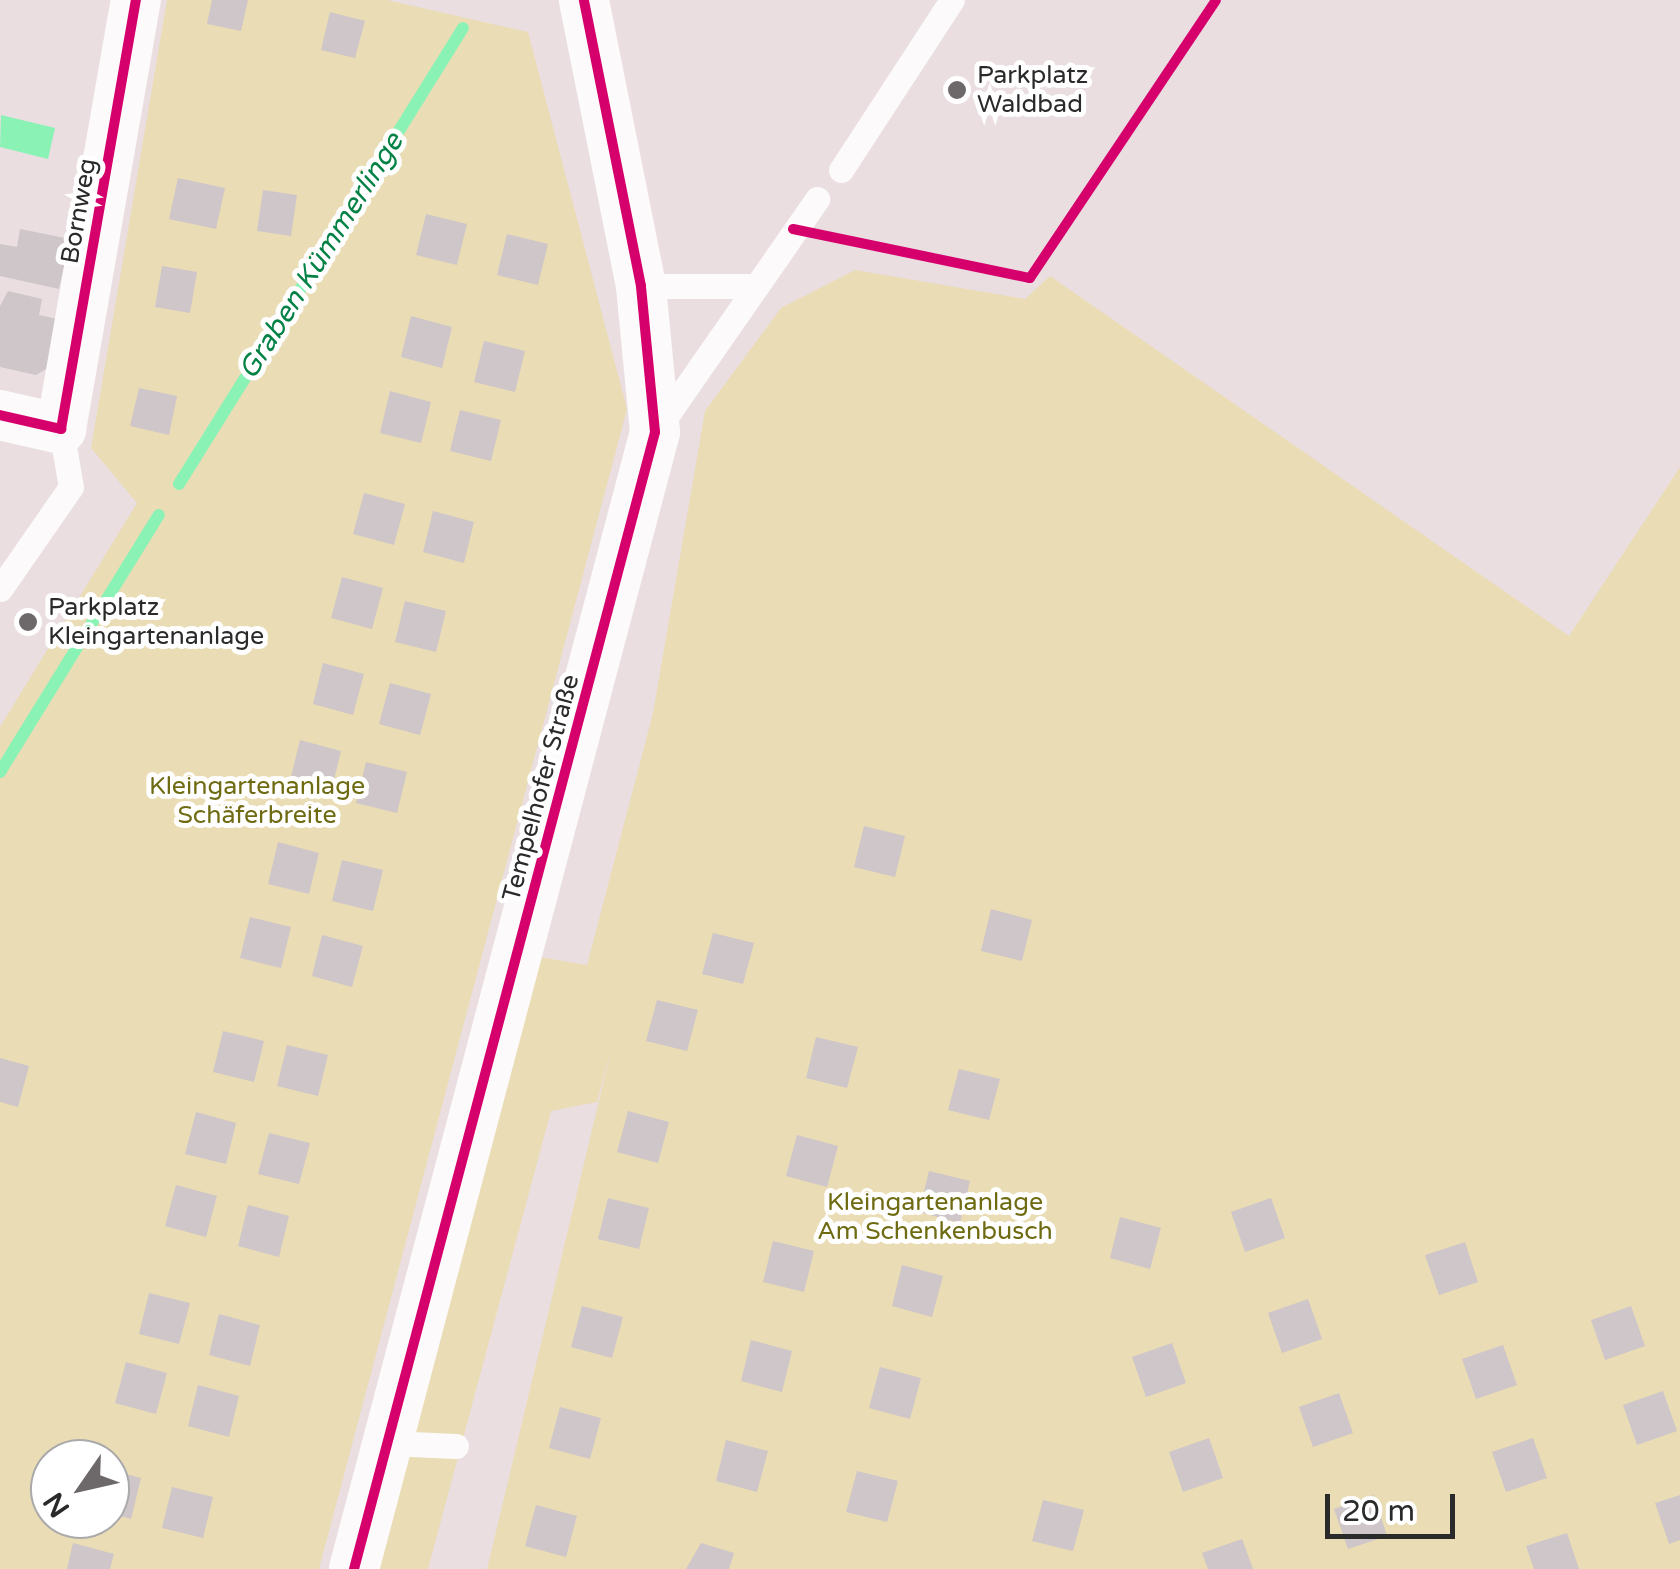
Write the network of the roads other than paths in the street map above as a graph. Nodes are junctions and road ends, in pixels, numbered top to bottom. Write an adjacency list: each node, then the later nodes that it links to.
1 (136, 0): 9 (street, Bornweg)
2 (948, 2): 4 (lane)
3 (571, 3): 6 (street, Tempelhofer Straße)
4 (841, 170)
5 (816, 199): 7 (lane)
6 (641, 286): 7 (lane); 10 (street, Tempelhofer Straße)
7 (750, 286): 10 (lane)
8 (0, 415): 9 (street)
9 (61, 429): 11 (lane)
10 (655, 432): 12 (street, Tempelhofer Straße)
11 (0, 590)
12 (390, 1443): 13 (lane); 14 (street, Tempelhofer Straße)
13 (456, 1446)
14 (354, 1569)

